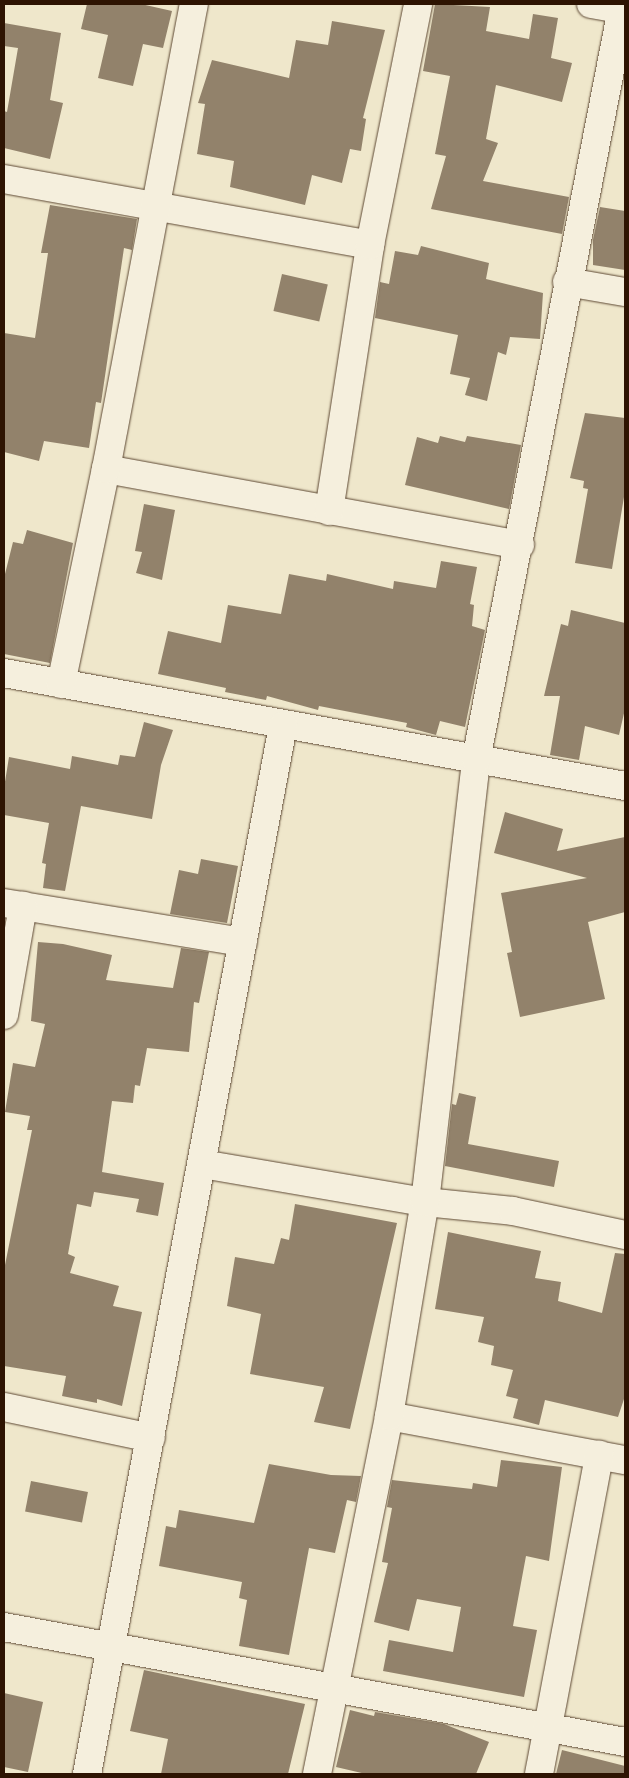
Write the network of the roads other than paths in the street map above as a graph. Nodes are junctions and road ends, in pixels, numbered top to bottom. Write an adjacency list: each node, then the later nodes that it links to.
1 (194, 4): 6 (street)
2 (418, 4): 7 (street)
3 (591, 4): 4 (street)
4 (624, 10): 8 (street)
5 (4, 179): 6 (street)
6 (155, 206): 7 (street); 10 (street)
7 (370, 246): 11 (street)
8 (567, 282): 9 (street); 12 (street)
9 (625, 292)
10 (106, 470): 11 (street); 14 (street)
11 (329, 511): 12 (street)
12 (520, 545): 16 (street)
13 (4, 673): 14 (street)
14 (61, 684): 15 (street)
15 (283, 726): 16 (street); 19 (street)
16 (476, 760): 17 (street); 22 (street)
17 (625, 786)
18 (14, 904): 19 (street); 20 (street)
19 (243, 942): 21 (street)
20 (4, 1015)
21 (202, 1164): 22 (street); 26 (street)
22 (425, 1202): 23 (street); 25 (street)
23 (625, 1235)
24 (4, 1407): 26 (street)
25 (389, 1416): 27 (street); 30 (street)
26 (151, 1438): 29 (street)
27 (612, 1458): 31 (street)
28 (4, 1627): 29 (street)
29 (112, 1649): 30 (street); 33 (street)
30 (335, 1687): 31 (street); 34 (street)
31 (548, 1728): 32 (street); 35 (street)
32 (625, 1742)
33 (87, 1774)
34 (317, 1774)
35 (539, 1774)

